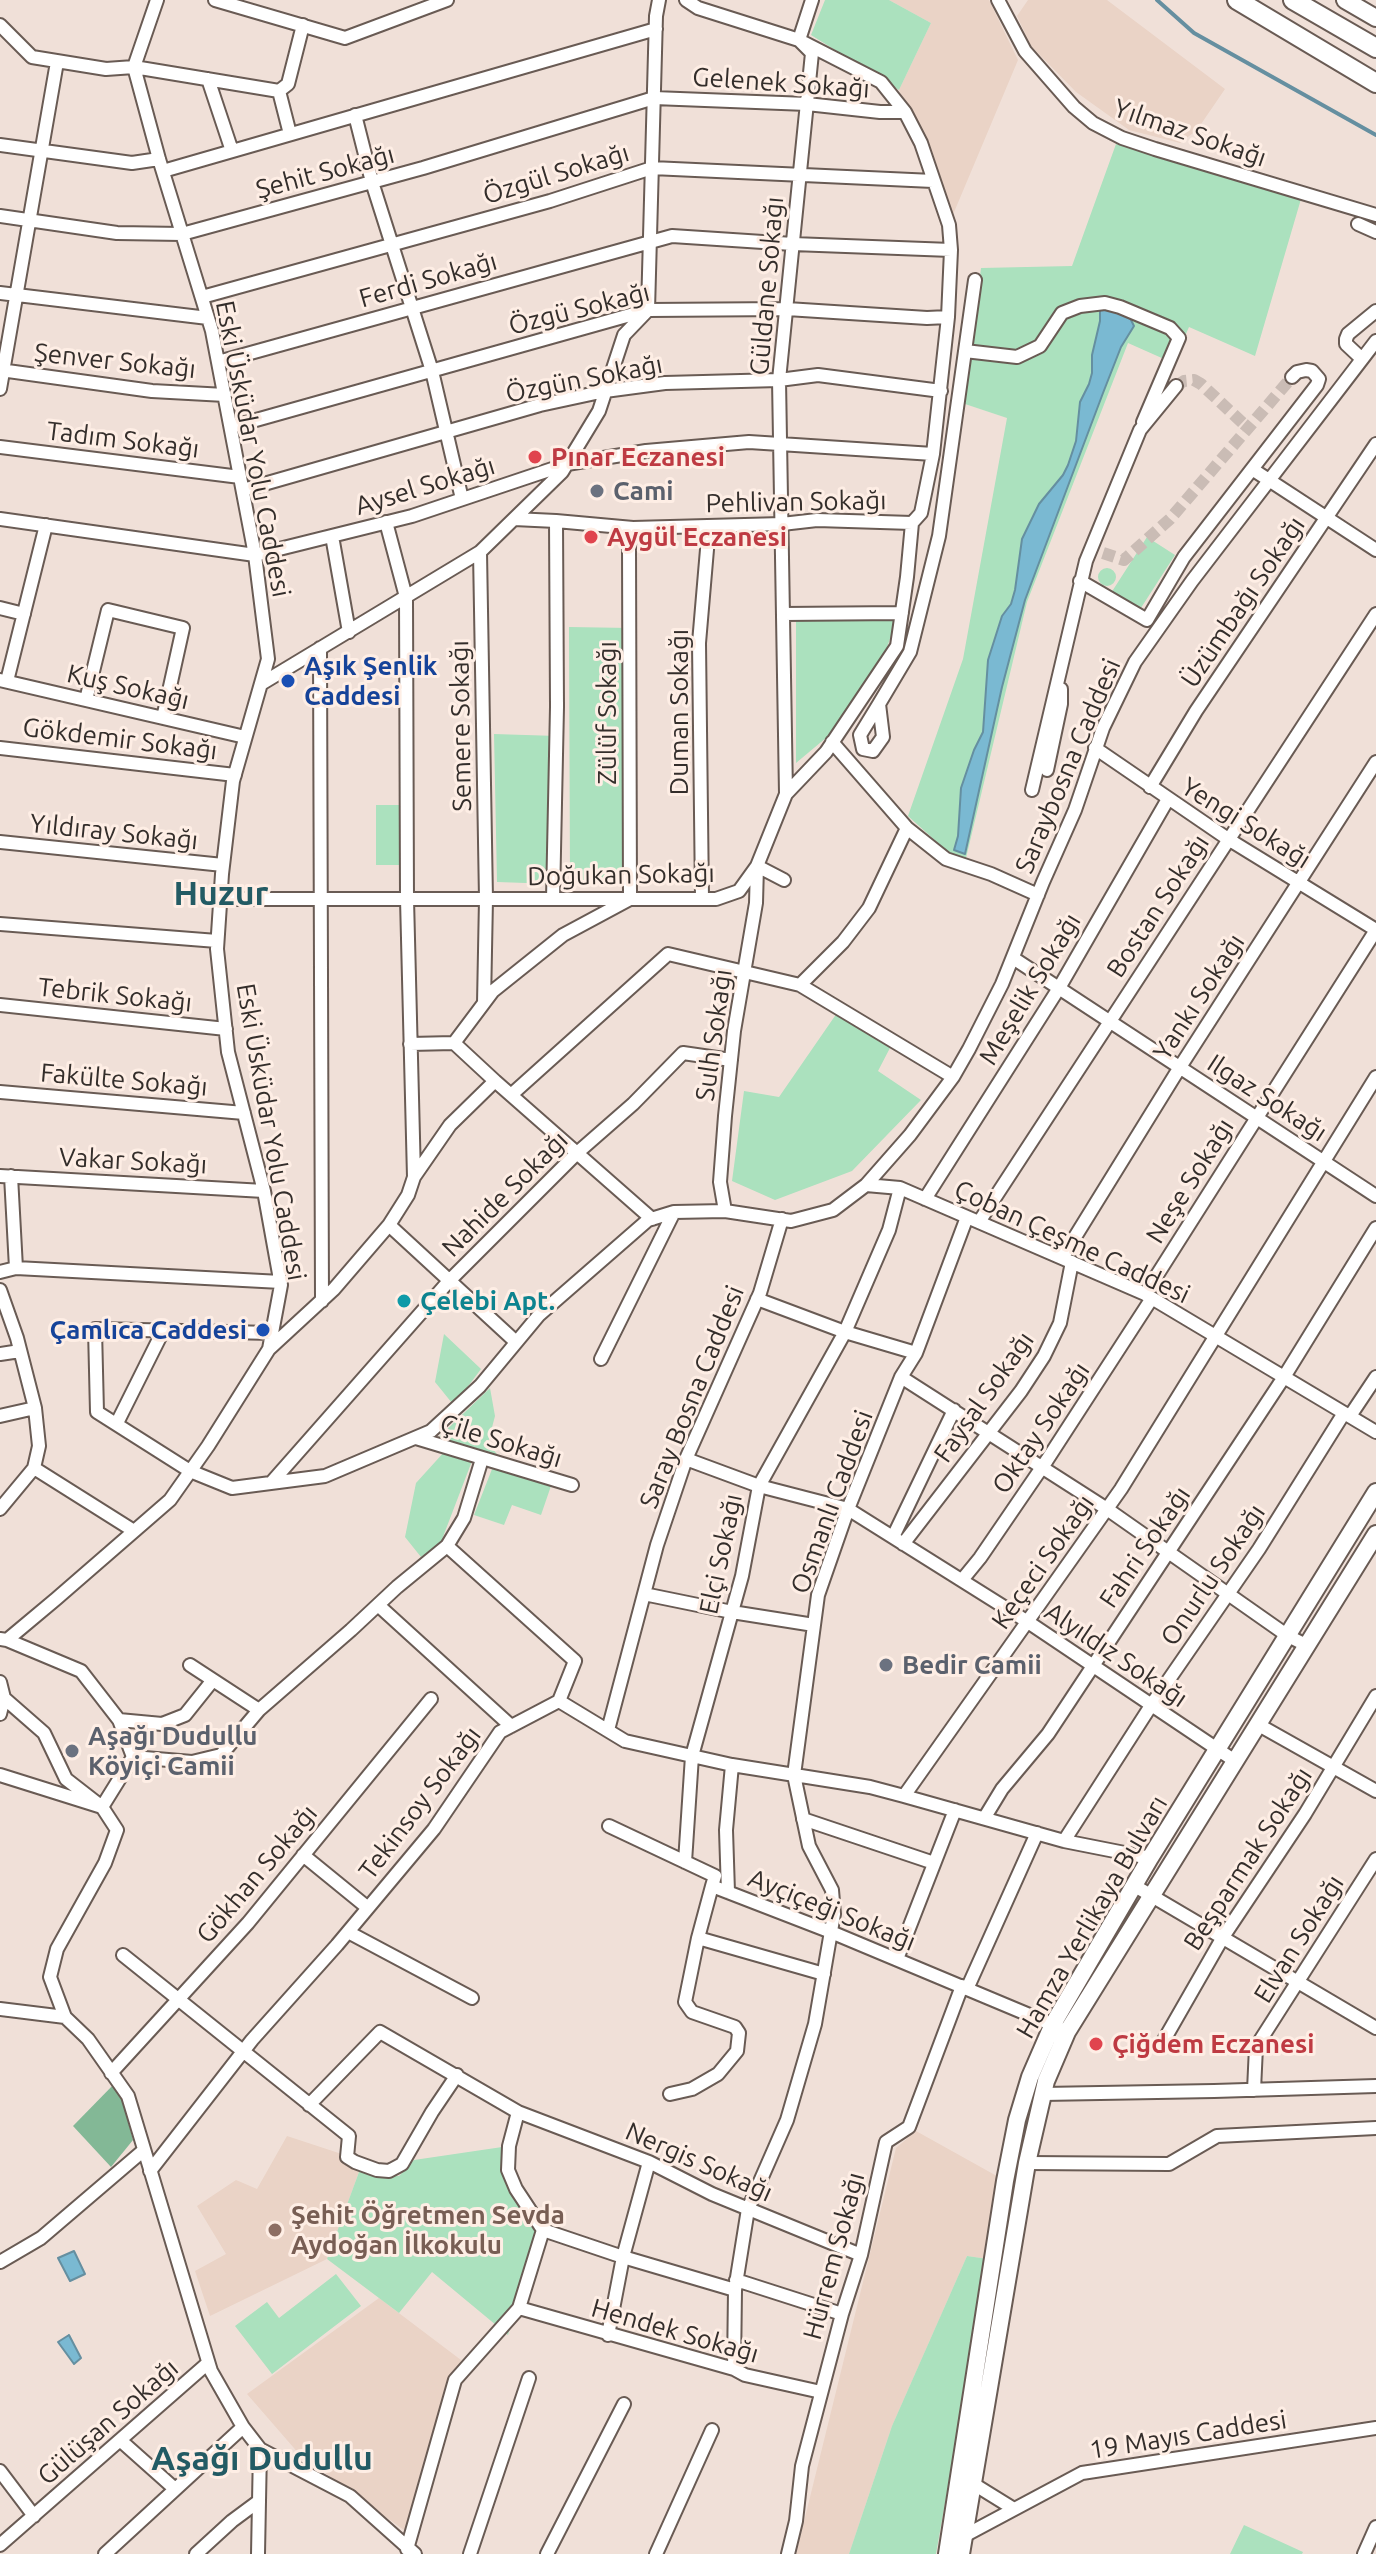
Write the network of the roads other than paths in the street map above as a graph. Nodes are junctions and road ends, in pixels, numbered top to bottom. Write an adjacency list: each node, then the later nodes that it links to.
1 (157, 0): 18 (street)
2 (215, 0): 13 (street)
3 (447, 0): 13 (street)
4 (659, 0): 14 (street)
5 (686, 0): 15 (street)
6 (812, 0): 15 (street)
7 (998, 0): 35 (street, Yılmaz Sokağı)
8 (1237, 0): 20 (highway)
9 (1293, 0): 16 (highway)
10 (1345, 0): 11 (main road)
11 (1376, 18)
12 (0, 25): 17 (street)
13 (303, 25): 21 (street)
14 (656, 29): 22 (street); 25 (street)
15 (799, 40): 23 (street, Güldane Sokağı); 24 (street)
16 (1376, 48)
17 (57, 62): 18 (street); 29 (street)
18 (134, 67): 19 (street); 30 (street, Eski Üsküdar Yolu Caddesi)
19 (208, 79): 21 (street); 28 (street)
20 (1376, 83)
21 (279, 91): 26 (street)
22 (654, 98): 23 (street, Gelenek Sokağı); 31 (street); 34 (street, Şehit Sokağı)
23 (807, 104): 24 (street, Gelenek Sokağı); 32 (street, Güldane Sokağı)
24 (905, 112): 33 (street)
25 (355, 115): 26 (street); 34 (street)
26 (290, 134): 28 (street)
27 (0, 145): 29 (street)
28 (232, 151): 30 (street)
29 (43, 152): 30 (street); 37 (street)
30 (161, 165): 40 (street, Eski Üsküdar Yolu Caddesi)
31 (652, 168): 32 (street, Özgül Sokağı); 41 (street); 42 (street, Özgül Sokağı)
32 (800, 176): 33 (street, Özgül Sokağı); 43 (street, Güldane Sokağı)
33 (933, 181): 44 (street)
34 (372, 182): 40 (street, Şehit Sokağı); 42 (street)
35 (1376, 215)
36 (0, 216): 37 (street, Şehit Sokağı)
37 (30, 221): 40 (street, Şehit Sokağı); 47 (street)
38 (1358, 224): 39 (street)
39 (1376, 232)
40 (182, 234): 48 (street, Eski Üsküdar Yolu Caddesi)
41 (650, 240): 43 (street, Ferdi Sokağı); 49 (street, Ferdi Sokağı); 51 (street)
42 (392, 244): 48 (street, Özgül Sokağı); 49 (street)
43 (793, 244): 44 (street, Ferdi Sokağı); 50 (street, Güldane Sokağı)
44 (951, 250): 53 (street)
45 (975, 280): 56 (street)
46 (0, 293): 47 (street)
47 (17, 296): 54 (street); 59 (street)
48 (202, 297): 54 (street, Eski Üsküdar Yolu Caddesi)
49 (412, 307): 58 (street, Ferdi Sokağı); 60 (street)
50 (787, 309): 51 (street, Özgü Sokağı); 53 (street, Özgü Sokağı); 62 (street, Güldane Sokağı)
51 (648, 310): 60 (street, Özgü Sokağı); 65 (street)
52 (1376, 311): 57 (street)
53 (948, 317): 66 (street)
54 (208, 318): 58 (street, Eski Üsküdar Yolu Caddesi)
55 (1376, 341): 57 (street, Saraybosna Caddesi)
56 (965, 351): 69 (street); 108 (street)
57 (1362, 359): 78 (street, Saraybosna Caddesi)
58 (218, 362): 67 (street, Eski Üsküdar Yolu Caddesi)
59 (2, 370): 64 (street); 67 (street, Şenver Sokağı)
60 (432, 371): 68 (street, Özgü Sokağı); 70 (street)
61 (1292, 377): 76 (street)
62 (779, 380): 65 (street, Özgün Sokağı); 66 (street, Özgün Sokağı); 71 (street, Güldane Sokağı)
63 (1176, 386): 69 (street)
64 (0, 389)
65 (605, 391): 70 (street, Özgün Sokağı); 75 (street)
66 (941, 391): 74 (street)
67 (225, 395): 68 (street, Eski Üsküdar Yolu Caddesi)
68 (231, 427): 77 (street, Eski Üsküdar Yolu Caddesi)
69 (1140, 430): 95 (street)
70 (445, 433): 79 (street, Özgün Sokağı); 80 (street)
71 (780, 442): 74 (street, Aysel Sokağı); 75 (street, Aysel Sokağı); 87 (street, Güldane Sokağı)
72 (1376, 444): 81 (street, Üzümbağı Sokağı)
73 (0, 447): 77 (street, Tadım Sokağı)
74 (933, 454): 86 (street)
75 (567, 464): 80 (street, Aysel Sokağı); 83 (street)
76 (1252, 469): 78 (street); 95 (street)
77 (240, 477): 79 (street, Eski Üsküdar Yolu Caddesi)
78 (1271, 481): 81 (street); 113 (street, Saraybosna Caddesi)
79 (243, 490): 94 (street, Eski Üsküdar Yolu Caddesi)
80 (462, 499): 85 (street, Aysel Sokağı)
81 (1327, 518): 92 (street); 117 (street, Üzümbağı Sokağı)
82 (0, 519): 88 (street, Aysel Sokağı)
83 (514, 519): 84 (street); 93 (street)
84 (556, 521): 90 (street, Pehlivan Sokağı); 133 (street)
85 (386, 522): 91 (street, Aysel Sokağı); 96 (street)
86 (912, 523): 87 (street, Pehlivan Sokağı); 98 (street)
87 (782, 524): 89 (street, Pehlivan Sokağı); 100 (street, Doğukan Sokağı)
88 (46, 525): 94 (street, Aysel Sokağı); 99 (street)
89 (709, 526): 90 (street, Pehlivan Sokağı); 135 (street, Duman Sokağı)
90 (633, 528): 134 (street, Zülüf Sokağı)
91 (332, 536): 94 (street, Aysel Sokağı); 102 (street)
92 (1376, 550)
93 (480, 552): 96 (street); 132 (street, Semere Sokağı)
94 (255, 555): 106 (street, Eski Üsküdar Yolu Caddesi)
95 (1080, 581): 104 (street)
96 (406, 597): 102 (street); 131 (street)
97 (0, 608): 99 (street)
98 (902, 613): 100 (street); 111 (street)
99 (24, 614): 105 (street)
100 (783, 614): 119 (street, Doğukan Sokağı)
101 (1376, 614): 122 (street, Bostan Sokağı)
102 (349, 632): 103 (street)
103 (320, 648): 106 (street); 130 (street)
104 (1060, 670): 115 (street); 118 (street)
105 (3, 680): 107 (street, Kuş Sokağı)
106 (261, 684): 110 (street, Eski Üsküdar Yolu Caddesi)
107 (86, 700): 109 (street, Kuş Sokağı); 109 (street)
108 (879, 704)
109 (163, 718): 110 (street, Kuş Sokağı)
110 (245, 737): 116 (street, Eski Üsküdar Yolu Caddesi)
111 (832, 742): 119 (street); 121 (street)
112 (0, 748): 116 (street, Gökdemir Sokağı)
113 (1095, 748): 117 (street, Yengi Sokağı); 128 (street, Saraybosna Caddesi)
114 (1376, 762): 127 (street, Yankı Sokağı)
115 (1047, 770)
116 (235, 775): 124 (street, Eski Üsküdar Yolu Caddesi)
117 (1150, 787): 120 (street, Yengi Sokağı)
118 (1032, 790)
119 (786, 794): 125 (street, Doğukan Sokağı)
120 (1168, 799): 122 (street, Yengi Sokağı); 142 (street, Meşelik Sokağı)
121 (907, 828): 128 (street); 141 (street)
122 (1228, 839): 127 (street, Yengi Sokağı); 145 (street, Bostan Sokağı)
123 (0, 842): 124 (street, Yıldıray Sokağı)
124 (223, 865): 129 (street, Eski Üsküdar Yolu Caddesi)
125 (757, 866): 126 (street); 135 (street, Doğukan Sokağı); 140 (street, Sulh Sokağı)
126 (784, 880)
127 (1300, 883): 137 (street, Yengi Sokağı); 150 (street, Yankı Sokağı)
128 (1038, 895): 139 (street, Saraybosna Caddesi)
129 (220, 899): 130 (street, Doğukan Sokağı); 138 (street, Eski Üsküdar Yolu Caddesi)
130 (320, 899): 131 (street, Doğukan Sokağı); 183 (street)
131 (407, 899): 132 (street, Doğukan Sokağı); 148 (street)
132 (486, 899): 133 (street, Doğukan Sokağı); 143 (street, Semere Sokağı)
133 (553, 899): 134 (street, Doğukan Sokağı)
134 (630, 899): 135 (street, Doğukan Sokağı); 143 (street)
135 (702, 899)
136 (0, 924): 138 (street)
137 (1376, 930): 157 (street, Neşe Sokağı)
138 (217, 941): 146 (street, Eski Üsküdar Yolu Caddesi)
139 (1013, 958): 142 (street, Ilgaz Sokağı); 151 (street, Saraybosna Caddesi)
140 (745, 970): 141 (street); 149 (street, Sulh Sokağı); 155 (street)
141 (800, 985): 151 (street)
142 (1059, 988): 145 (street, Ilgaz Sokağı); 166 (street, Meşelik Sokağı)
143 (484, 1003): 147 (street)
144 (0, 1005): 146 (street, Tebrik Sokağı)
145 (1110, 1022): 150 (street, Ilgaz Sokağı); 172 (street, Bostan Sokağı)
146 (226, 1029): 156 (street, Eski Üsküdar Yolu Caddesi)
147 (454, 1043): 148 (street); 153 (street)
148 (410, 1044): 161 (street)
149 (731, 1060): 158 (street, Nahide Sokağı); 167 (street, Sulh Sokağı)
150 (1180, 1067): 157 (street, Ilgaz Sokağı); 175 (street, Yankı Sokağı)
151 (953, 1077): 162 (street, Saraybosna Caddesi)
152 (1376, 1077): 159 (street, Keçeci Sokağı)
153 (495, 1081): 155 (street); 161 (street)
154 (0, 1092): 156 (street, Fakülte Sokağı)
155 (511, 1095): 158 (street)
156 (244, 1113): 164 (street, Eski Üsküdar Yolu Caddesi)
157 (1256, 1117): 159 (street, Ilgaz Sokağı); 181 (street, Neşe Sokağı)
158 (577, 1153): 170 (street); 178 (street, Nahide Sokağı)
159 (1323, 1161): 165 (street, Ilgaz Sokağı); 187 (street, Keçeci Sokağı)
160 (6, 1176): 164 (street, Vakar Sokağı); 176 (street)
161 (414, 1177): 173 (street)
162 (866, 1185): 163 (street, Çoban Çeşme Caddesi); 171 (street, Saraybosna Caddesi)
163 (900, 1188): 166 (street, Çoban Çeşme Caddesi); 185 (street, Elçi Sokağı)
164 (264, 1191): 179 (street, Eski Üsküdar Yolu Caddesi)
165 (1376, 1196)
166 (925, 1199): 169 (street, Çoban Çeşme Caddesi)
167 (725, 1211): 168 (street, Saraybosna Caddesi); 171 (street, Saraybosna Caddesi)
168 (674, 1212): 170 (street, Saraybosna Caddesi); 193 (street)
169 (967, 1217): 172 (street, Çoban Çeşme Caddesi); 191 (street, Osmanlı Caddesi)
170 (652, 1219): 188 (street)
171 (782, 1219): 182 (street, Saray Bosna Caddesi)
172 (979, 1222): 175 (street, Çoban Çeşme Caddesi)
173 (389, 1225): 178 (street); 183 (street)
174 (1376, 1228): 195 (street, Fahri Sokağı)
175 (1067, 1260): 181 (street, Çoban Çeşme Caddesi); 202 (street, Faysal Sokağı)
176 (16, 1268): 177 (street); 179 (street)
177 (0, 1272)
178 (449, 1281): 188 (street); 210 (street, Nahide Sokağı)
179 (281, 1282): 186 (street, Eski Üsküdar Yolu Caddesi)
180 (0, 1290): 190 (street)
181 (1149, 1296): 187 (street, Çoban Çeşme Caddesi); 207 (street, Oktay Sokağı)
182 (757, 1299): 185 (street); 206 (street, Saray Bosna Caddesi)
183 (322, 1301): 189 (street)
184 (163, 1331): 186 (street); 201 (street); 201 (street)
185 (845, 1332): 191 (street); 212 (street, Elçi Sokağı)
186 (272, 1333): 189 (street, Eski Üsküdar Yolu Caddesi)
187 (1215, 1335): 195 (street, Çoban Çeşme Caddesi); 216 (street, Keçeci Sokağı)
188 (516, 1342): 204 (street)
189 (269, 1349): 209 (street, Eski Üsküdar Yolu Caddesi)
190 (20, 1351): 192 (street); 197 (street)
191 (916, 1353): 194 (street, Osmanlı Caddesi)
192 (0, 1354)
193 (601, 1359)
194 (901, 1377): 198 (street); 215 (street, Osmanlı Caddesi)
195 (1284, 1377): 199 (street, Çoban Çeşme Caddesi); 221 (street, Fahri Sokağı)
196 (1376, 1377): 199 (street, Onurlu Sokağı)
197 (35, 1408): 200 (street); 208 (street)
198 (954, 1410): 202 (street); 219 (street)
199 (1347, 1415): 203 (street, Çoban Çeşme Caddesi); 223 (street, Onurlu Sokağı)
200 (0, 1416)
201 (117, 1423): 209 (street)
202 (989, 1432): 207 (street); 219 (street, Faysal Sokağı)
203 (1376, 1432)
204 (416, 1438): 205 (street, Çile Sokağı); 210 (street)
205 (482, 1459): 211 (street, Çile Sokağı); 220 (street)
206 (686, 1459): 212 (street, Alyıldız Sokağı); 224 (street, Saray Bosna Caddesi)
207 (1043, 1466): 216 (street); 222 (street, Oktay Sokağı)
208 (34, 1468): 214 (street); 217 (street)
209 (190, 1471): 210 (street); 217 (street, Eski Üsküdar Yolu Caddesi)
210 (271, 1483)
211 (572, 1485)
212 (759, 1486): 215 (street, Alyıldız Sokağı); 226 (street, Elçi Sokağı)
213 (1376, 1492): 229 (main road, Hamza Yerlikaya Bulvarı)
214 (0, 1509)
215 (848, 1509): 219 (street, Alyıldız Sokağı); 228 (street, Osmanlı Caddesi)
216 (1107, 1509): 221 (street); 227 (street, Keçeci Sokağı)
217 (134, 1531): 230 (street, Eski Üsküdar Yolu Caddesi)
218 (1376, 1534): 231 (main road, Hamza Yerlikaya Bulvarı)
219 (898, 1540): 222 (street, Alyıldız Sokağı)
220 (447, 1546): 225 (street); 239 (street)
221 (1168, 1552): 223 (street); 233 (street, Fahri Sokağı)
222 (962, 1580): 227 (street, Alyıldız Sokağı)
223 (1228, 1593): 229 (street); 240 (street, Onurlu Sokağı)
224 (644, 1594): 226 (street); 246 (street, Saray Bosna Caddesi)
225 (378, 1605): 241 (street); 245 (street)
226 (732, 1612): 228 (street); 248 (street, Elçi Sokağı)
227 (1028, 1622): 233 (street, Alyıldız Sokağı); 256 (street, Keçeci Sokağı)
228 (814, 1625): 254 (street, Osmanlı Caddesi)
229 (1288, 1636): 231 (street); 247 (main road, Hamza Yerlikaya Bulvarı)
230 (4, 1640): 243 (street)
231 (1306, 1645): 244 (main road, Hamza Yerlikaya Bulvarı)
232 (190, 1665): 234 (street)
233 (1093, 1665): 240 (street, Alyıldız Sokağı); 259 (street, Fahri Sokağı)
234 (213, 1680): 241 (street); 243 (street)
235 (0, 1682): 237 (street)
236 (1376, 1696): 252 (street, Beşparmak Sokağı)
237 (4, 1698): 242 (street); 257 (street)
238 (431, 1699): 264 (street, Gökhan Sokağı)
239 (559, 1701): 245 (street, Tekinsoy Sokağı); 246 (street)
240 (1152, 1704): 247 (street, Alyıldız Sokağı); 263 (street, Onurlu Sokağı)
241 (259, 1710): 249 (street)
242 (0, 1714)
243 (119, 1720): 249 (street)
244 (1257, 1724): 250 (main road, Hamza Yerlikaya Bulvarı); 252 (street)
245 (511, 1726): 273 (street, Tekinsoy Sokağı)
246 (608, 1730): 248 (street)
247 (1218, 1750): 250 (street, Alyıldız Sokağı); 265 (main road, Hamza Yerlikaya Bulvarı)
248 (692, 1756): 251 (street); 267 (street, Elçi Sokağı)
249 (133, 1757): 257 (street)
250 (1235, 1761): 272 (main road, Hamza Yerlikaya Bulvarı)
251 (732, 1765): 254 (street); 271 (street)
252 (1333, 1767): 255 (street); 276 (street, Beşparmak Sokağı)
253 (0, 1775): 257 (street)
254 (794, 1775): 256 (street); 260 (street, Osmanlı Caddesi)
255 (1376, 1791)
256 (904, 1796): 258 (street)
257 (102, 1807): 286 (street)
258 (955, 1810): 259 (street); 268 (street)
259 (985, 1817): 262 (street)
260 (803, 1819): 268 (street); 275 (street, Osmanlı Caddesi)
261 (609, 1826): 267 (street, Ayçiçeği Sokağı)
262 (1037, 1833): 263 (street); 282 (street, Hürrem Sokağı)
263 (1064, 1841): 265 (street)
264 (303, 1855): 273 (street); 283 (street, Gökhan Sokağı)
265 (1150, 1858): 270 (main road, Hamza Yerlikaya Bulvarı)
266 (1376, 1859): 281 (street, Elvan Sokağı)
267 (685, 1862): 269 (street, Ayçiçeği Sokağı)
268 (934, 1863): 279 (street)
269 (712, 1886): 271 (street, Ayçiçeği Sokağı); 277 (street)
270 (1135, 1886): 272 (street); 287 (main road, Hamza Yerlikaya Bulvarı)
271 (728, 1892): 275 (street, Ayçiçeği Sokağı)
272 (1151, 1896): 276 (street); 287 (main road, Hamza Yerlikaya Bulvarı)
273 (368, 1908): 274 (street, Tekinsoy Sokağı)
274 (348, 1932): 284 (street); 290 (street, Tekinsoy Sokağı)
275 (831, 1932): 279 (street, Ayçiçeği Sokağı); 280 (street, Osmanlı Caddesi)
276 (1223, 1937): 281 (street); 289 (street, Beşparmak Sokağı)
277 (698, 1938): 280 (street); 295 (street)
278 (123, 1955): 283 (street)
279 (897, 1959): 282 (street, Ayçiçeği Sokağı)
280 (824, 1974): 304 (street, Osmanlı Caddesi)
281 (1298, 1981): 288 (street); 294 (street, Elvan Sokağı)
282 (965, 1988): 287 (street, Ayçiçeği Sokağı); 306 (street, Hürrem Sokağı)
283 (179, 1998): 290 (street); 291 (street, Gökhan Sokağı)
284 (472, 1998)
285 (0, 2009): 286 (street)
286 (65, 2017): 291 (street)
287 (1060, 2028): 296 (main road, Hamza Yerlikaya Bulvarı); 340 (main road, Hamza Yerlikaya Bulvarı)
288 (1376, 2028)
289 (1160, 2047)
290 (243, 2052): 297 (street); 303 (street, Tekinsoy Sokağı)
291 (111, 2073): 300 (street)
292 (457, 2075): 297 (street, Nergis Sokağı); 297 (street); 298 (street, Nergis Sokağı)
293 (1376, 2086): 294 (street)
294 (1254, 2090): 296 (street)
295 (670, 2094)
296 (1043, 2094): 302 (main road, Hamza Yerlikaya Bulvarı)
297 (309, 2105)
298 (518, 2112): 301 (street, Nergis Sokağı); 305 (street)
299 (1376, 2128): 302 (street)
300 (144, 2150): 303 (street); 308 (street)
301 (649, 2162): 304 (street, Nergis Sokağı); 307 (street)
302 (1027, 2163): 324 (main road, Hamza Yerlikaya Bulvarı)
303 (150, 2171): 313 (street)
304 (748, 2209): 306 (street, Nergis Sokağı); 309 (street, Osmanlı Caddesi)
305 (543, 2230): 307 (street); 310 (street)
306 (861, 2255): 311 (street, Hürrem Sokağı)
307 (623, 2257): 309 (street); 312 (street)
308 (0, 2262)
309 (736, 2285): 311 (street); 314 (street, Osmanlı Caddesi)
310 (519, 2308): 312 (street, Hendek Sokağı); 332 (street)
311 (842, 2314): 316 (street, Hürrem Sokağı)
312 (608, 2335): 314 (street, Hendek Sokağı)
313 (208, 2363): 318 (street); 321 (street, Gülüşan Sokağı)
314 (734, 2369): 316 (street, Hendek Sokağı)
315 (529, 2378): 336 (street)
316 (821, 2392): 339 (street, Hürrem Sokağı)
317 (624, 2404): 337 (street)
318 (243, 2427): 322 (street); 325 (street)
319 (1376, 2428): 327 (street, 19 Mayıs Caddesi)
320 (712, 2430): 338 (street)
321 (120, 2440): 325 (street); 328 (street, Gülüşan Sokağı)
322 (260, 2449): 326 (street); 332 (street)
323 (0, 2471): 328 (street)
324 (972, 2483): 327 (street); 330 (main road, Hamza Yerlikaya Bulvarı)
325 (175, 2489): 333 (street)
326 (259, 2501): 334 (street); 335 (street)
327 (1014, 2509): 330 (street, 19 Mayıs Caddesi)
328 (34, 2516): 331 (street, Gülüşan Sokağı)
329 (1376, 2527): 342 (street)
330 (964, 2536): 341 (main road, Hamza Yerlikaya Bulvarı)
331 (0, 2545)
332 (411, 2552)
333 (105, 2554)
334 (196, 2554)
335 (258, 2554)
336 (470, 2554)
337 (547, 2554)
338 (656, 2554)
339 (788, 2554)
340 (947, 2554)
341 (961, 2554)
342 (1364, 2554)

